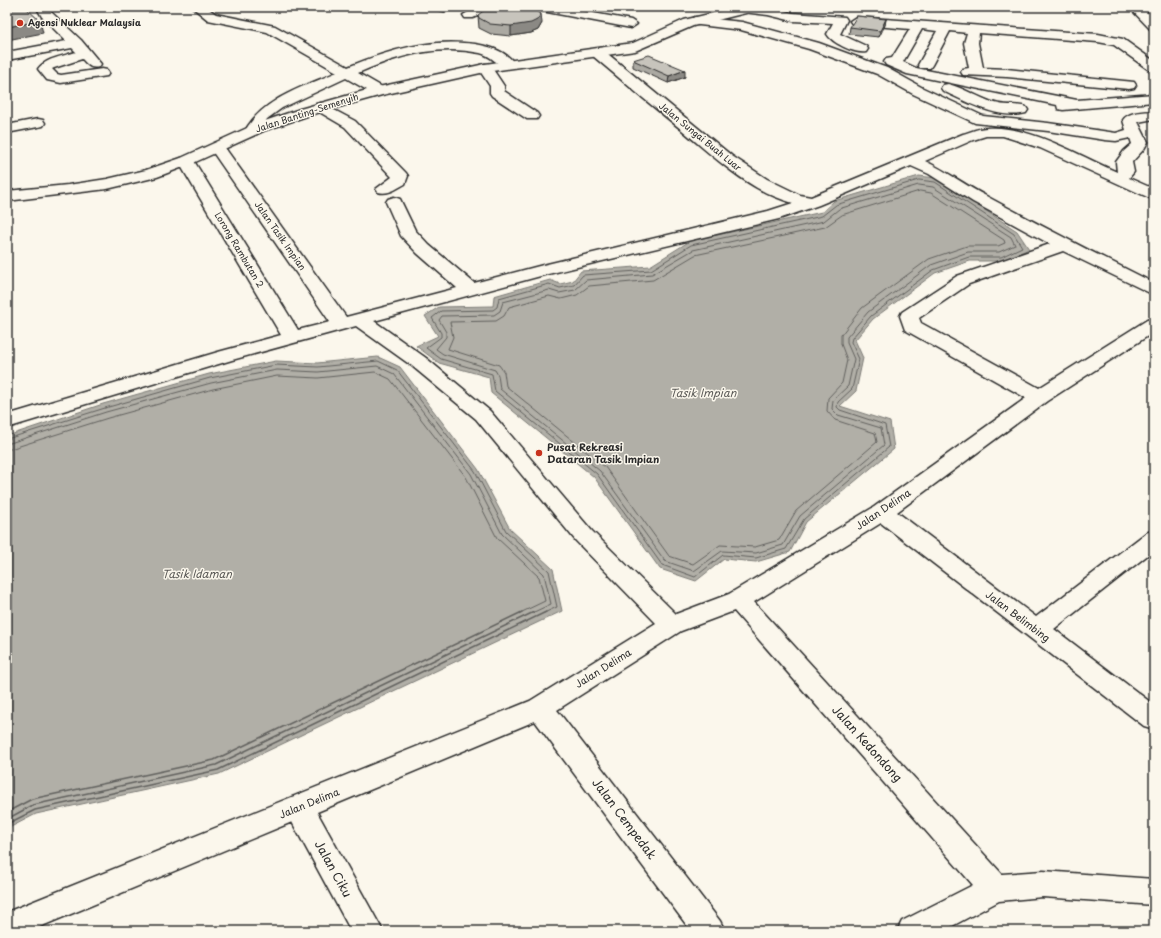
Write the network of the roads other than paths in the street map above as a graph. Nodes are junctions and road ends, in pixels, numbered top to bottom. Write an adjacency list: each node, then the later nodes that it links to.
1 (37, 7): 2 (street)
2 (46, 7): 3 (street); 21 (street)
3 (50, 7)
4 (198, 7): 34 (street)
5 (487, 7): 11 (street)
6 (542, 7): 15 (street)
7 (721, 7): 25 (street, Jalan Banting-Semenyih)
8 (772, 7): 12 (street)
9 (1135, 7): 17 (street)
10 (751, 8): 12 (street, Jalan Banting-Semenyih); 14 (street, Jalan Banting-Semenyih)
11 (469, 15)
12 (799, 17): 13 (street)
13 (842, 20): 18 (street); 27 (street)
14 (695, 21): 25 (street, Jalan Banting-Semenyih); 47 (street)
15 (631, 24)
16 (918, 26): 29 (street)
17 (1154, 26)
18 (974, 28): 20 (street); 28 (street)
19 (944, 30): 33 (street)
20 (971, 43): 22 (street); 35 (street)
21 (77, 44): 21 (street); 23 (street); 26 (street)
22 (986, 44)
23 (7, 47)
24 (1100, 51): 28 (street)
25 (606, 54): 30 (street, Jalan Banting-Semenyih); 54 (street, Jalan Sungai Buah Luar)
26 (7, 56)
27 (878, 56): 29 (street); 33 (street)
28 (1124, 57): 31 (street); 36 (street)
29 (898, 60): 33 (street)
30 (508, 64): 32 (street, Jalan Banting-Semenyih); 34 (street)
31 (1154, 67)
32 (485, 68): 37 (street, Jalan Banting-Semenyih); 43 (street)
33 (918, 68): 35 (street); 40 (street); 40 (street)
34 (348, 72): 37 (street); 46 (street)
35 (977, 72): 36 (street)
36 (1128, 85): 39 (street)
37 (379, 91): 41 (street, Jalan Banting-Semenyih)
38 (1154, 98): 39 (street)
39 (1127, 100): 40 (street)
40 (1078, 105)
41 (321, 107): 46 (street, Jalan Banting-Semenyih); 56 (street)
42 (1154, 115): 47 (street)
43 (532, 116)
44 (38, 123): 45 (street)
45 (7, 129)
46 (252, 131): 48 (street, Jalan Banting-Semenyih)
47 (1135, 133): 51 (street)
48 (218, 148): 49 (street, Jalan Banting-Semenyih); 58 (street, Jalan Tasik Impian)
49 (186, 161): 53 (street, Jalan Banting-Semenyih); 60 (street, Lorong Rambutan 2)
50 (912, 161): 51 (street); 54 (street); 55 (street)
51 (1118, 178): 52 (street)
52 (1154, 195)
53 (7, 196)
54 (813, 202): 56 (street)
55 (1064, 245): 57 (street); 61 (street)
56 (471, 290): 58 (street)
57 (1154, 290)
58 (351, 322): 60 (street); 66 (street, Jalan Tasik Impian)
59 (1154, 324): 61 (street, Jalan Delima)
60 (293, 338): 62 (street)
61 (1040, 397): 63 (street, Jalan Delima)
62 (7, 422)
63 (882, 512): 65 (street, Jalan Delima); 67 (street, Jalan Belimbing)
64 (1154, 538): 67 (street)
65 (738, 600): 66 (street, Jalan Delima); 71 (street, Jalan Kedondong)
66 (672, 624): 68 (street, Jalan Delima)
67 (1036, 630): 69 (street, Jalan Belimbing)
68 (540, 708): 70 (street, Jalan Delima); 75 (street, Jalan Cempedak)
69 (1154, 719)
70 (299, 807): 73 (street, Jalan Delima); 74 (street, Jalan Ciku)
71 (995, 888): 72 (street); 76 (street)
72 (1154, 892)
73 (7, 930)
74 (367, 931)
75 (709, 931)
76 (913, 931)

